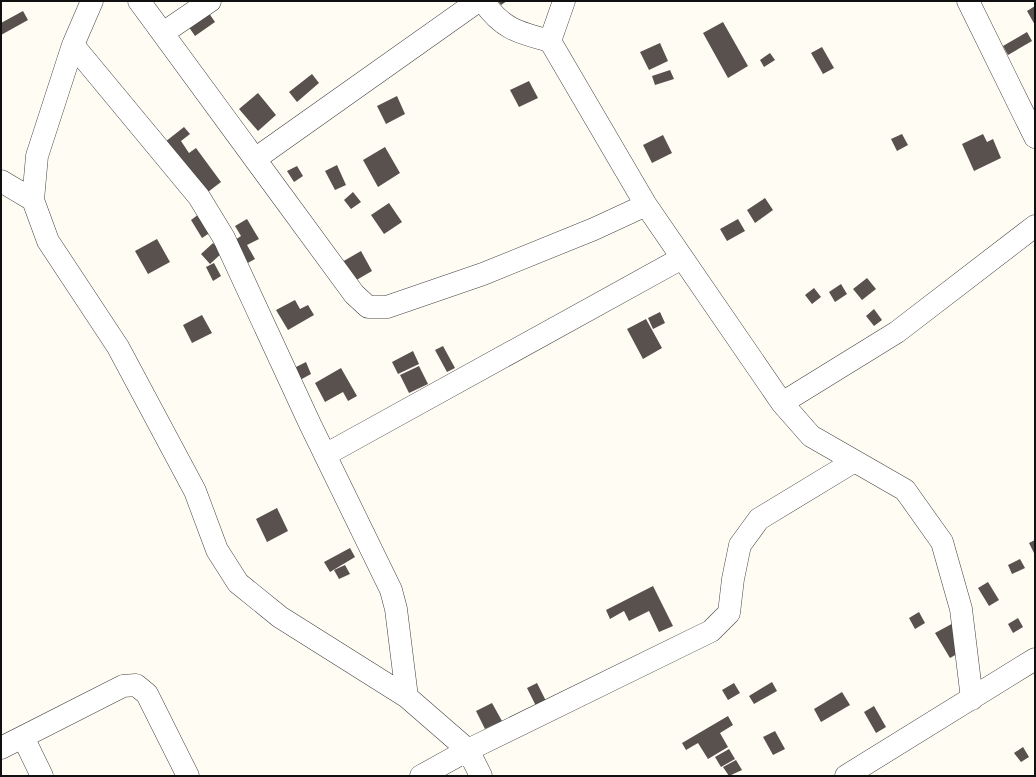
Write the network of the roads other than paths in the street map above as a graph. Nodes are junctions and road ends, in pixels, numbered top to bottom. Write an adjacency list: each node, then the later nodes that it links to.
1 (92, 1): 10 (street)
2 (139, 1): 8 (street)
3 (210, 1): 8 (street)
4 (478, 1): 12 (street)
5 (483, 1): 9 (street)
6 (564, 1): 9 (street)
7 (968, 1): 11 (street)
8 (163, 33): 12 (street)
9 (550, 41): 15 (street)
10 (73, 45): 14 (street); 19 (street)
11 (1035, 137)
12 (255, 159): 15 (street)
13 (1, 181): 14 (street)
14 (33, 200): 22 (street)
15 (646, 205): 17 (street)
16 (1035, 226): 18 (street)
17 (682, 258): 18 (street); 19 (street)
18 (782, 403): 20 (street)
19 (325, 455): 22 (street)
20 (853, 462): 23 (street); 26 (street)
21 (1035, 659): 23 (street)
22 (407, 697): 26 (street)
23 (972, 699): 31 (street)
24 (23, 737): 25 (street); 27 (street); 28 (street)
25 (1, 748)
26 (468, 750): 29 (street); 30 (street)
27 (42, 776)
28 (188, 776)
29 (421, 776)
30 (481, 776)
31 (846, 776)

